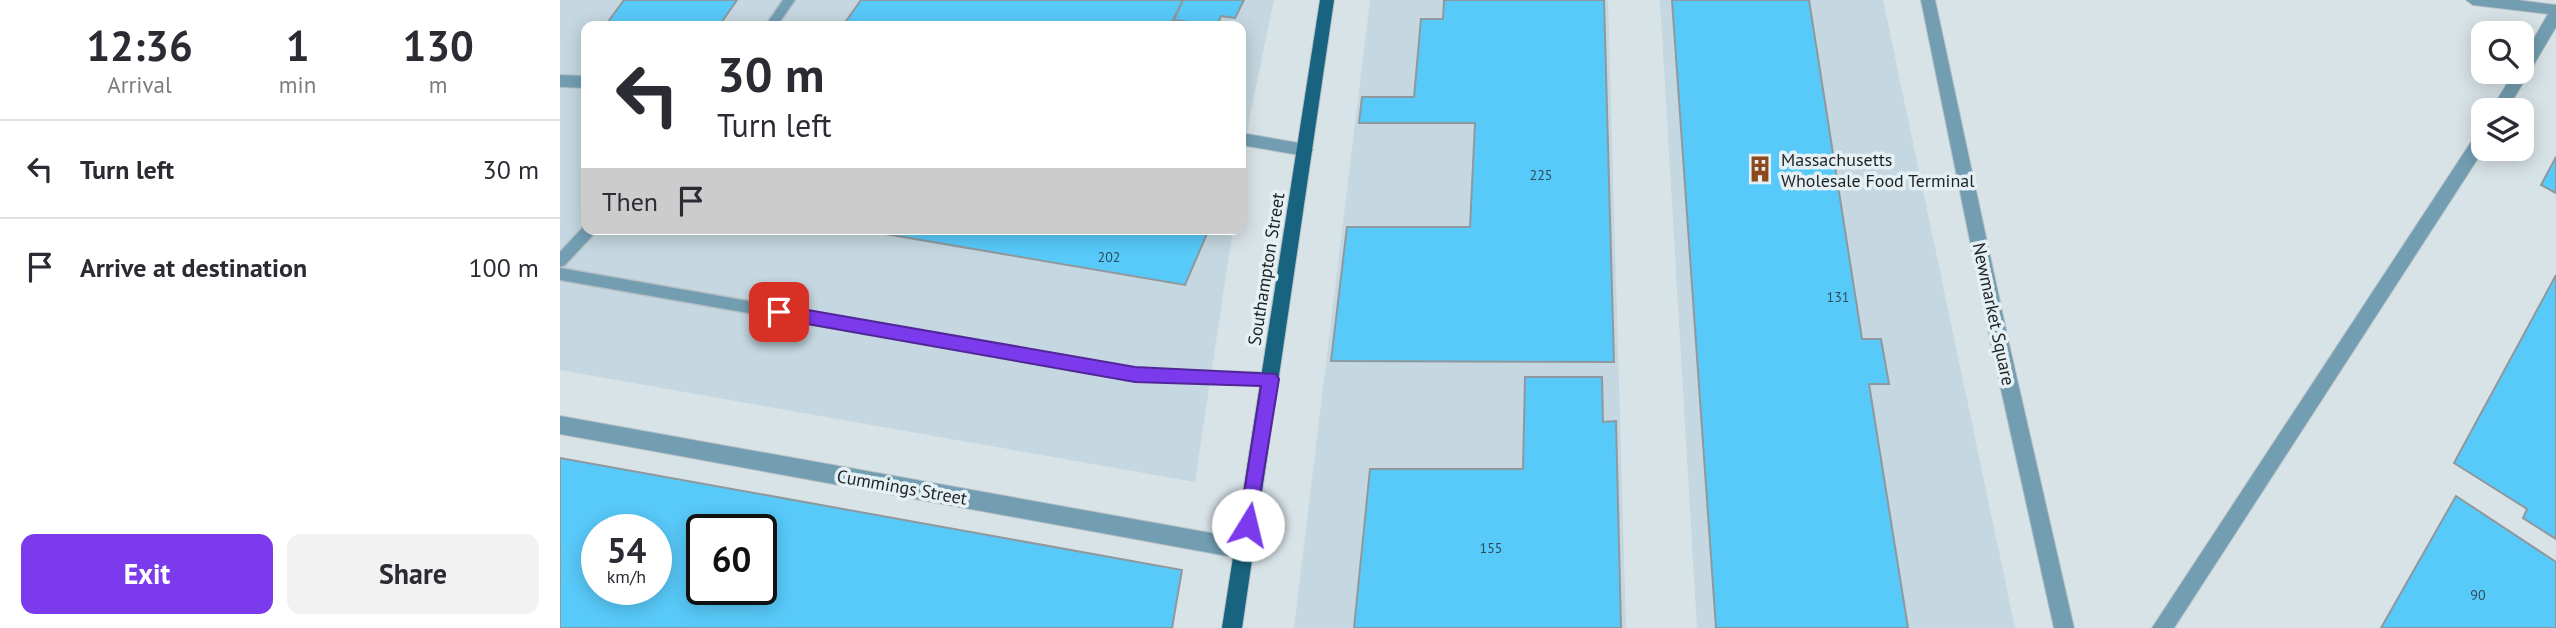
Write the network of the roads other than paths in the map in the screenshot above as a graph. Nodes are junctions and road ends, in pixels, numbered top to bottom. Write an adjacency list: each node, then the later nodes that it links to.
1 (789, 0): 6 (lane)
2 (1327, 0): 11 (main road, Southampton Street)
3 (1928, 0): 20 (street, Newmarket Square)
4 (2473, 0): 5 (street)
5 (2556, 12): 9 (street)
6 (774, 21)
7 (560, 80): 8 (street)
8 (581, 82)
9 (2506, 98)
10 (1246, 140): 11 (street)
11 (1305, 150): 16 (main road, Southampton Street)
12 (2471, 155): 21 (street)
13 (584, 235): 14 (lane)
14 (560, 261)
15 (560, 274): 16 (lane)
16 (1270, 379): 18 (main road, Southampton Street)
17 (560, 425): 18 (street, Cummings Street)
18 (1244, 549): 19 (main road, Southampton Street)
19 (1232, 628)
20 (2064, 628)
21 (2162, 628)

